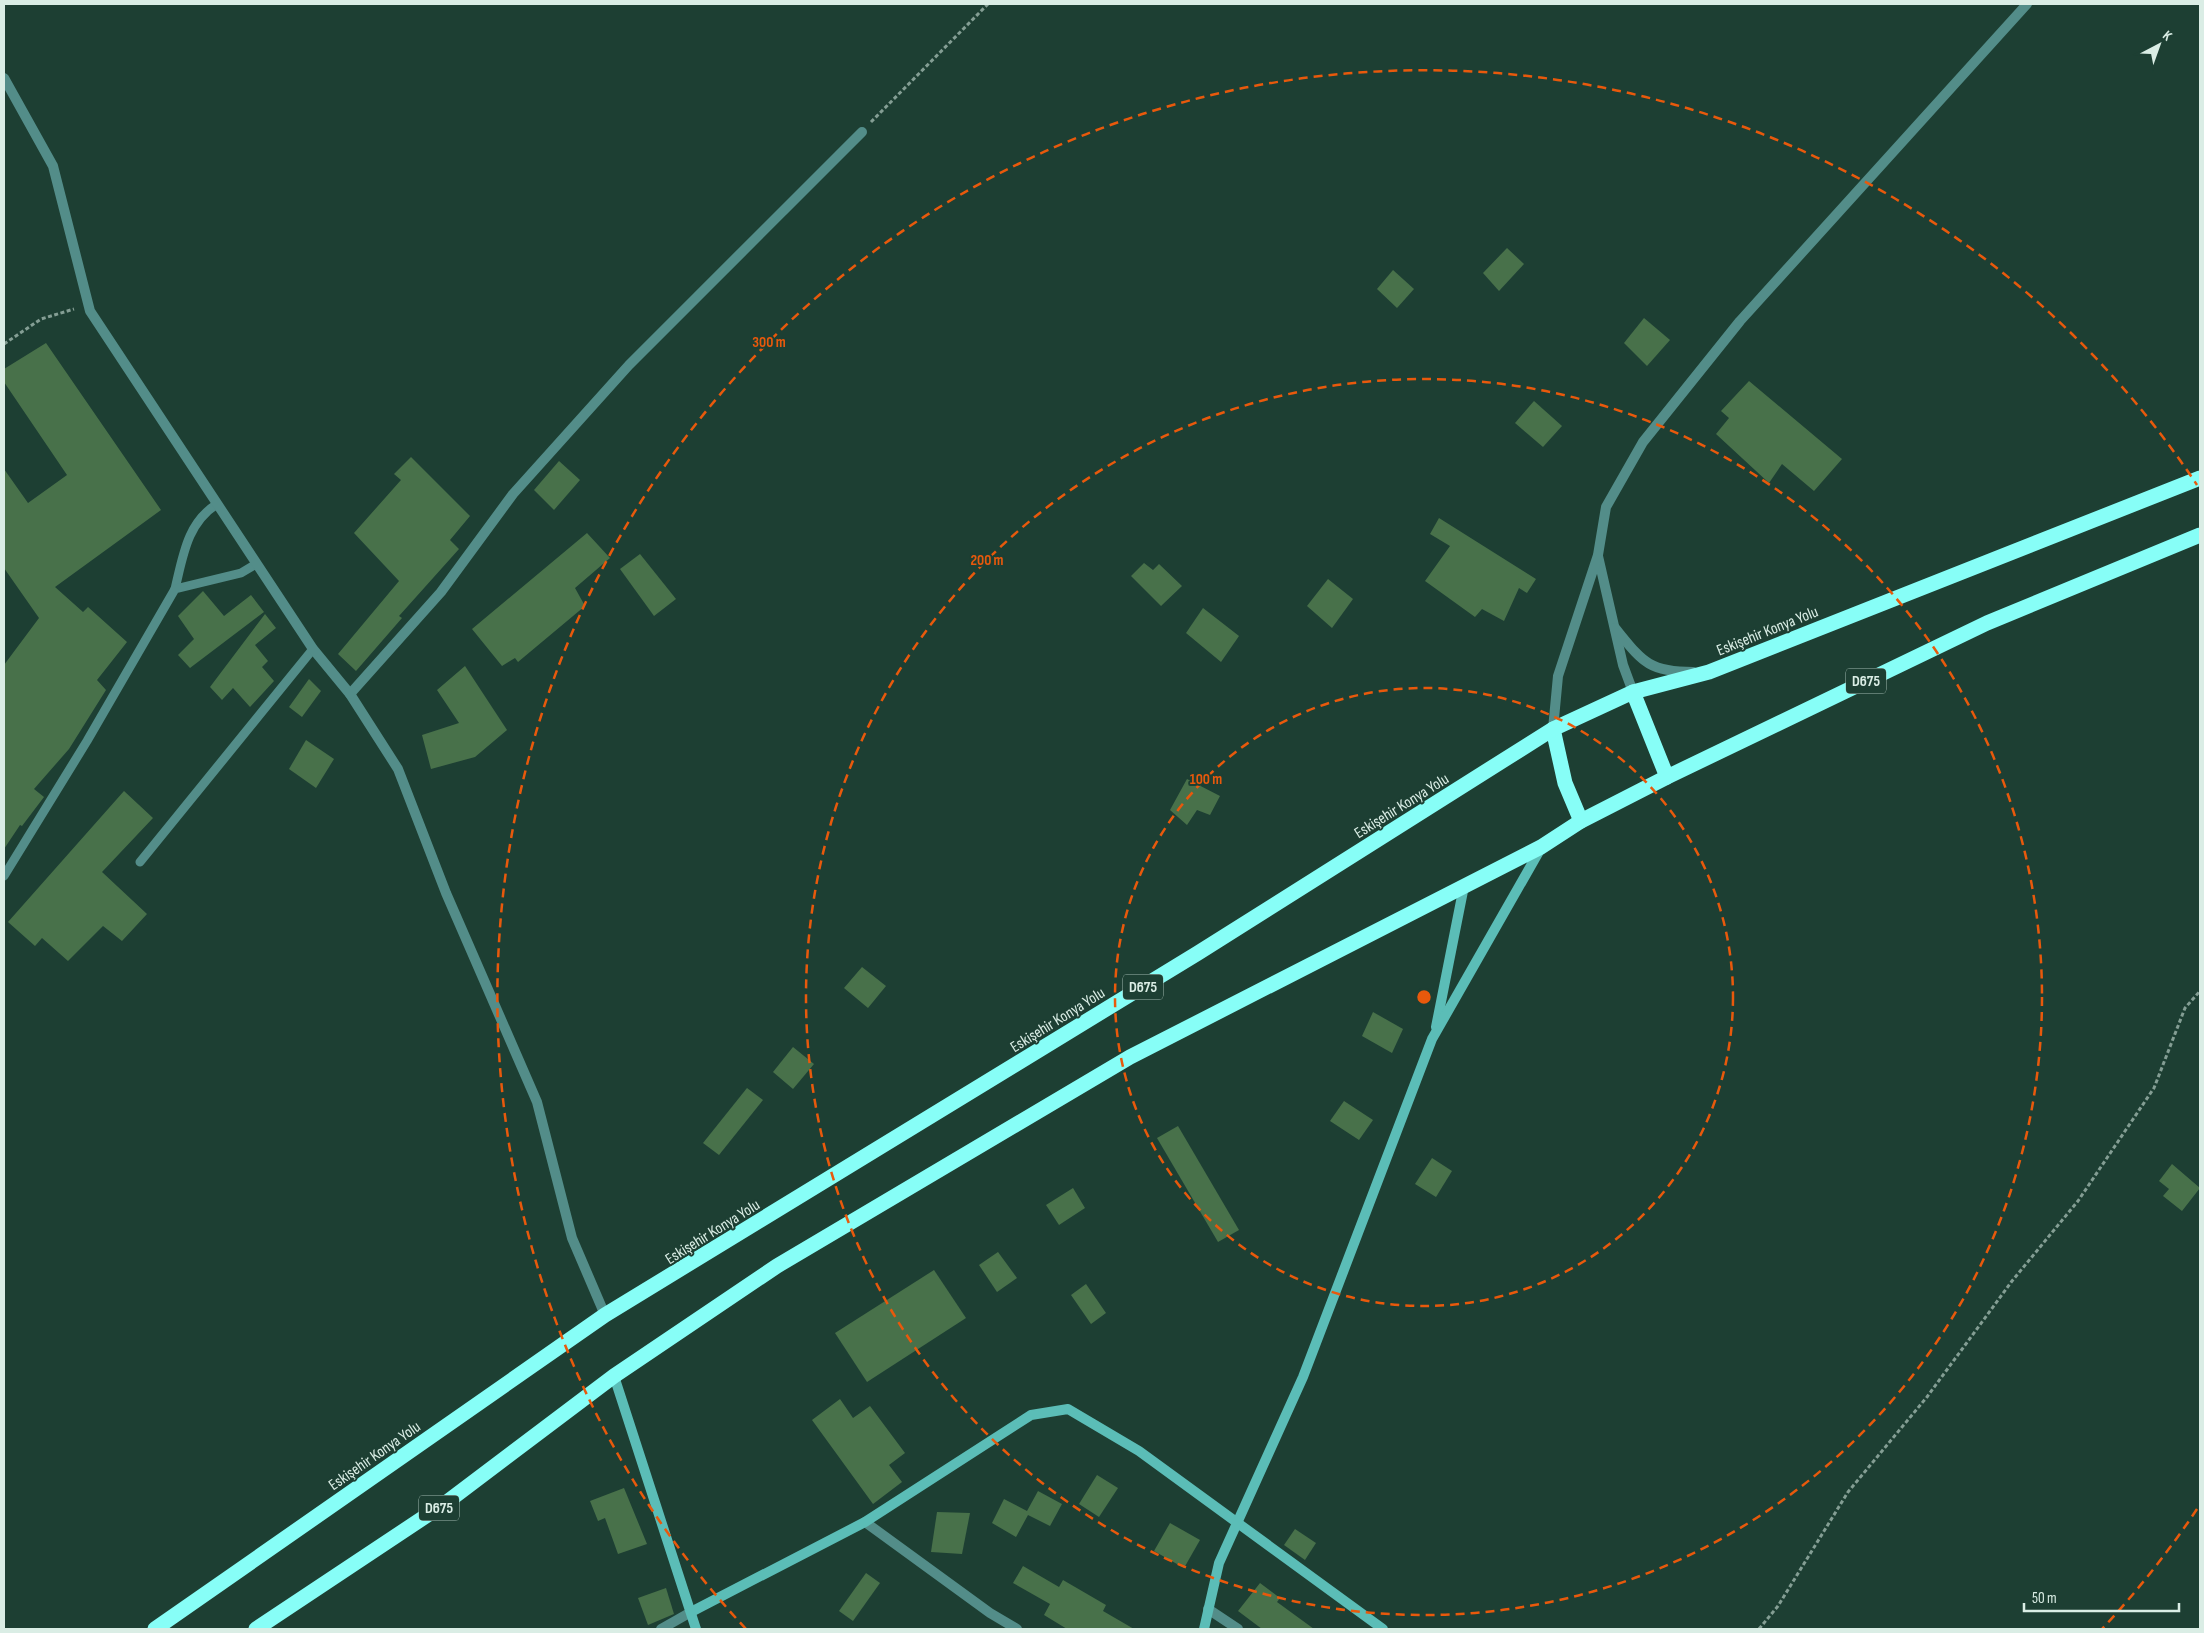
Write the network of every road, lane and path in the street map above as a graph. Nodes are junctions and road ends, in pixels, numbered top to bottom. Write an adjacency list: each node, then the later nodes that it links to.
1 (988, 4): 4 (path)
2 (2027, 4): 10 (street)
3 (4, 78): 5 (street)
4 (862, 132): 17 (street)
5 (90, 311): 6 (path); 8 (street)
6 (4, 344)
7 (2200, 478): 15 (highway, Eskişehir Konya Yolu / D675)
8 (217, 504): 11 (street); 12 (lane)
9 (2200, 535): 19 (highway, D675)
10 (1598, 555): 13 (street); 18 (street)
11 (256, 564): 12 (lane); 14 (street)
12 (175, 589): 23 (lane)
13 (1613, 627): 15 (street); 16 (street)
14 (313, 649): 17 (street); 22 (lane)
15 (1709, 672): 16 (highway, Eskişehir Konya Yolu / D675)
16 (1633, 692): 18 (highway, Eskişehir Konya Yolu / D675); 19 (highway)
17 (350, 694): 27 (street)
18 (1552, 729): 20 (highway); 27 (highway, Eskişehir Konya Yolu / D675)
19 (1667, 777): 20 (highway, D675)
20 (1581, 821): 21 (highway, D675)
21 (1541, 847): 24 (highway, D675); 26 (street)
22 (140, 862)
23 (4, 876)
24 (1464, 886): 26 (street); 28 (highway, D675)
25 (2200, 991): 41 (path)
26 (1434, 1035): 30 (street)
27 (605, 1315): 33 (highway, Eskişehir Konya Yolu / D675)
28 (614, 1376): 32 (street); 34 (highway, D675)
29 (864, 1522): 30 (street); 32 (street); 37 (street)
30 (1238, 1525): 31 (street); 40 (street)
31 (1208, 1609): 38 (street); 39 (street)
32 (691, 1612): 35 (street); 36 (street)
33 (155, 1629)
34 (256, 1629)
35 (662, 1629)
36 (696, 1629)
37 (1018, 1629)
38 (1204, 1629)
39 (1238, 1629)
40 (1383, 1629)
41 (1759, 1629)

